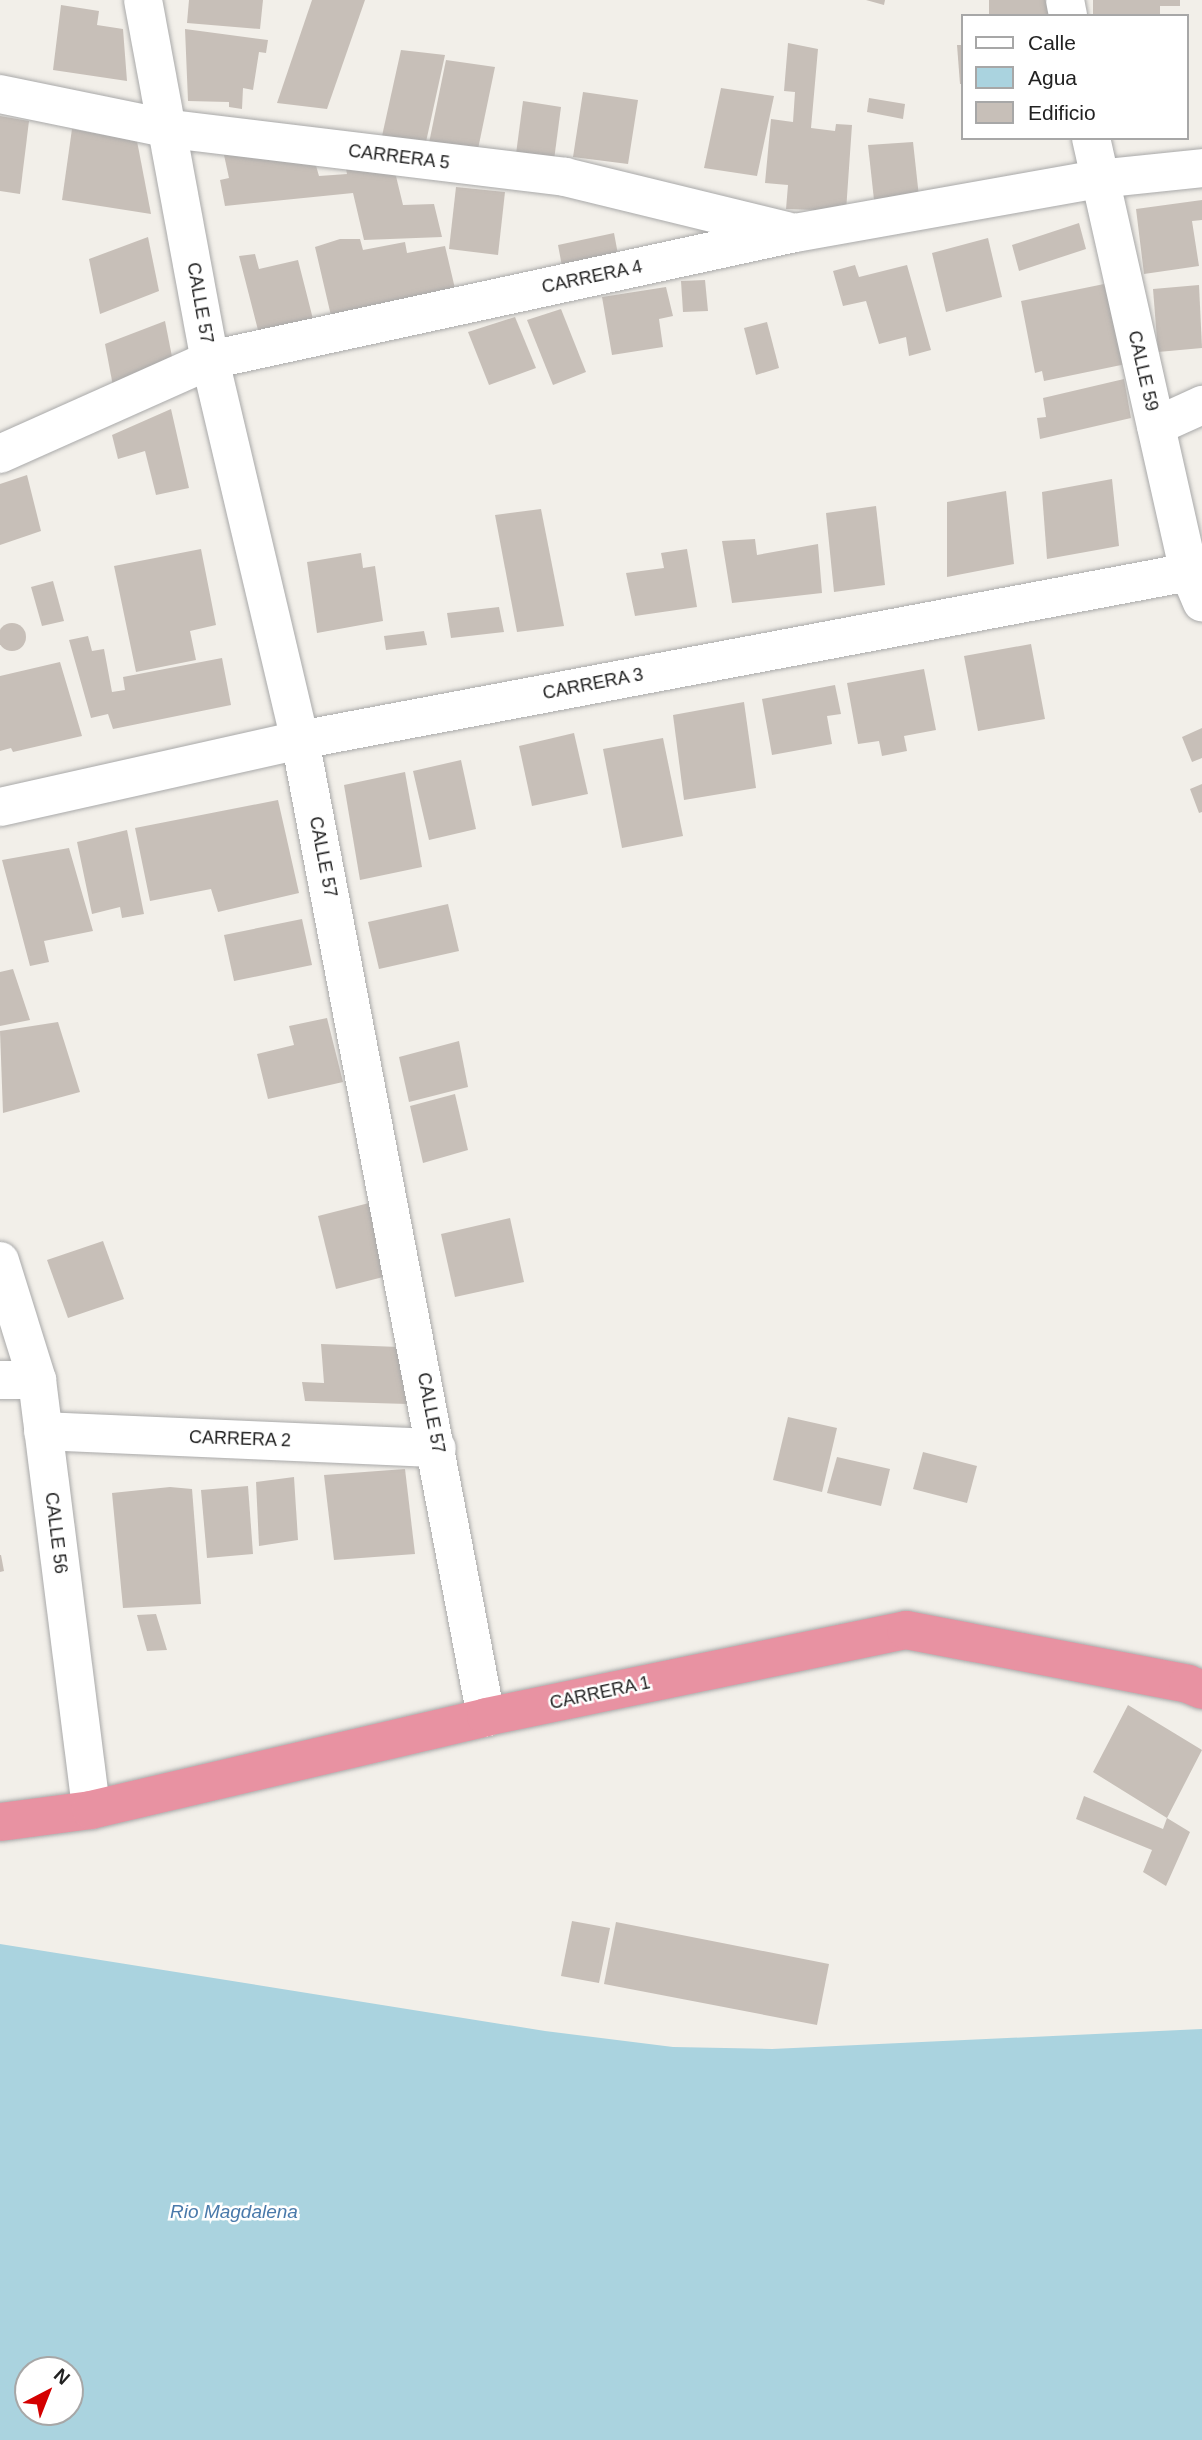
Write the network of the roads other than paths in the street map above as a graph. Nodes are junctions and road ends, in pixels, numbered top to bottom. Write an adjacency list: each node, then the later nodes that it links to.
1 (143, 0): 3 (street, CALLE 57)
2 (0, 94): 3 (street, CARRERA 5)
3 (170, 129): 7 (street, CARRERA 5); 8 (street, CALLE 57)
4 (1091, 140): 6 (street, CALLE 59)
5 (1202, 168): 6 (street, CARRERA 4)
6 (1098, 179): 7 (street, CARRERA 4); 10 (street, CALLE 59)
7 (795, 233): 8 (street, CARRERA 4)
8 (210, 360): 11 (street, CARRERA 4); 13 (street, CALLE 57)
9 (1202, 405): 10 (street)
10 (1156, 426): 12 (street, CALLE 59)
11 (0, 454)
12 (1196, 587): 13 (street, CARRERA 3)
13 (300, 740): 14 (street, CARRERA 3); 18 (street, CALLE 57)
14 (0, 807)
15 (0, 1261): 16 (street, CALLE 56)
16 (18, 1380): 17 (street, CALLE 56)
17 (43, 1431): 18 (street, CARRERA 2); 21 (street, CALLE 56)
18 (437, 1448): 20 (street, CALLE 57)
19 (1202, 1690): 20 (highway, CARRERA 1)
20 (486, 1717): 21 (highway, CARRERA 1)
21 (91, 1810): 22 (highway, CARRERA 1)
22 (0, 1822)

